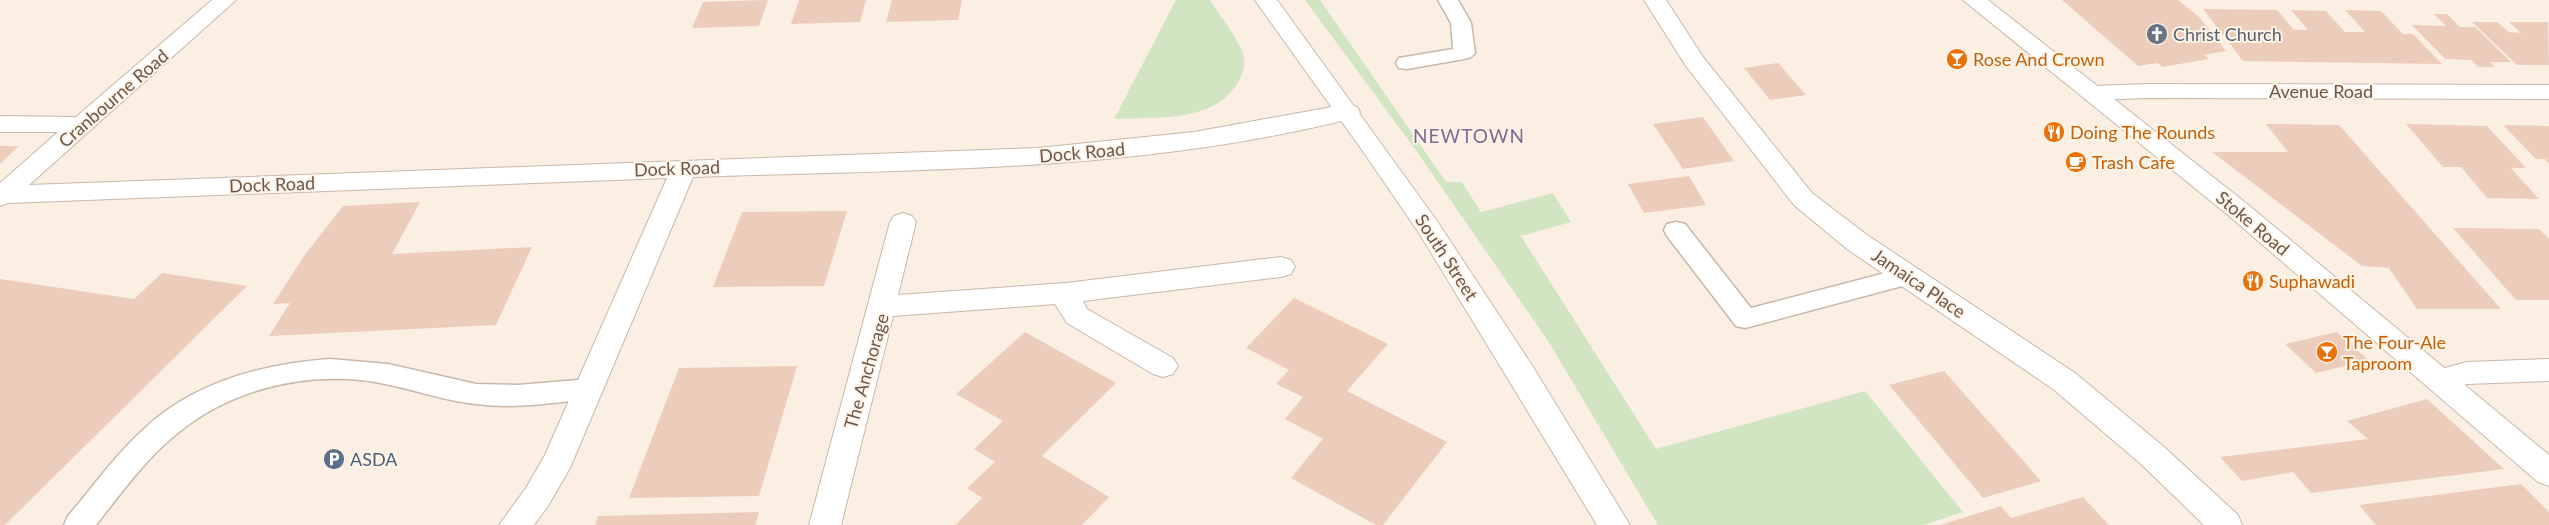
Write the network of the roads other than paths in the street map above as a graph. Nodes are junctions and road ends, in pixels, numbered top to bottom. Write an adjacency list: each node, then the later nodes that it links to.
1 (225, 0): 11 (street, Cranbourne Road)
2 (1266, 0): 9 (street, South Street)
3 (1448, 0): 6 (lane)
4 (1655, 0): 17 (street, Jamaica Place)
5 (1974, 0): 8 (street, Stoke Road)
6 (1407, 63)
7 (2549, 92): 8 (street, Avenue Road)
8 (2094, 94): 22 (street, Stoke Road)
9 (1348, 112): 12 (street, Dock Road); 28 (street, South Street)
10 (0, 124): 11 (street)
11 (82, 125): 13 (street, Cranbourne Road)
12 (684, 168): 13 (street, Dock Road); 23 (street)
13 (1, 196)
14 (903, 222): 19 (street)
15 (1676, 230): 17 (lane)
16 (1281, 267): 18 (street, The Anchorage)
17 (1908, 276): 29 (street, Jamaica Place)
18 (1066, 293): 19 (street, The Anchorage); 20 (street)
19 (881, 306): 27 (street, The Anchorage)
20 (1163, 366)
21 (2549, 370): 22 (street)
22 (2441, 380): 24 (street, Stoke Road)
23 (589, 389): 25 (lane); 26 (street)
24 (2549, 473)
25 (79, 525)
26 (515, 525)
27 (825, 525)
28 (1614, 525)
29 (2226, 525)

